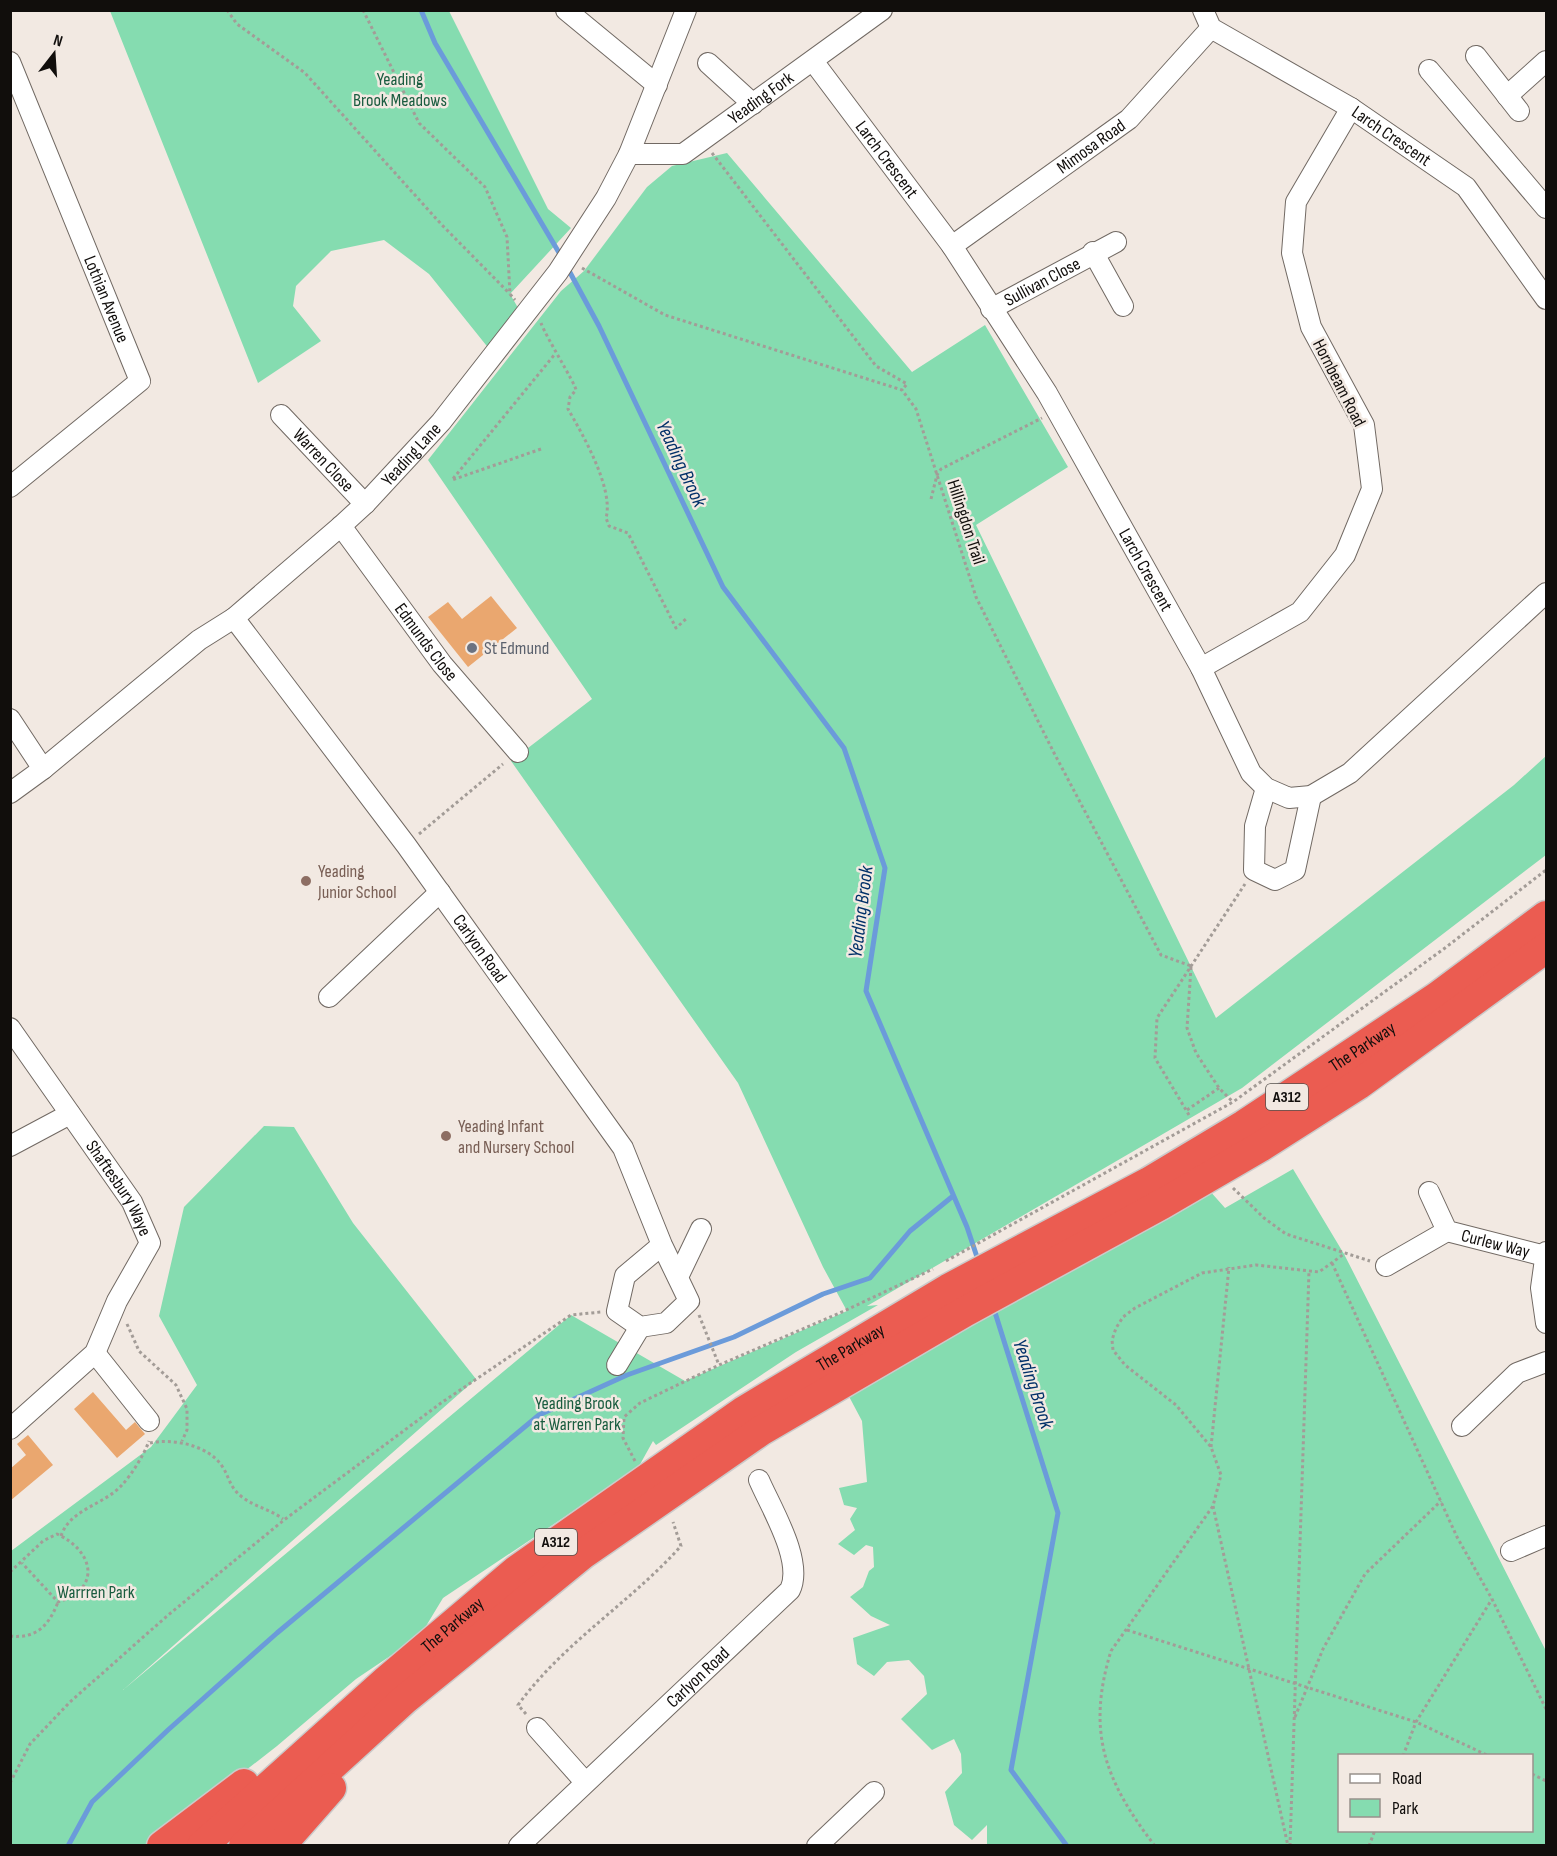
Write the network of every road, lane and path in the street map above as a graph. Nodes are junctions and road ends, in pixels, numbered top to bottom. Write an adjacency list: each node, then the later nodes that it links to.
1 (227, 10): 23 (path)
2 (363, 10): 23 (path)
3 (566, 10): 13 (street)
4 (686, 10): 13 (street, Yeading Lane)
5 (882, 10): 8 (street, Yeading Fork)
6 (1207, 19): 15 (street, Larch Crescent); 20 (street, Mimosa Road)
7 (1476, 56): 9 (street)
8 (813, 61): 14 (street, Yeading Fork); 20 (street, Larch Crescent)
9 (1546, 61)
10 (10, 62): 34 (street, Lothian Avenue)
11 (708, 63): 14 (street)
12 (1429, 70): 18 (street)
13 (657, 85): 17 (street, Yeading Lane)
14 (753, 104): 16 (street, Yeading Fork)
15 (1351, 108): 24 (street, Larch Crescent); 41 (street, Hornbeam Road)
16 (702, 140): 17 (street, Yeading Fork); 29 (path, Hillingdon Trail)
17 (629, 154): 22 (street, Yeading Lane)
18 (1546, 208)
19 (1116, 242): 21 (street, Sullivan Close)
20 (952, 246): 27 (street, Larch Crescent)
21 (1093, 252): 25 (street, Sullivan Close); 27 (street, Sullivan Close)
22 (569, 255): 26 (street, Yeading Lane); 29 (path)
23 (510, 294): 26 (path)
24 (1546, 299)
25 (1123, 306)
26 (530, 309): 28 (path); 36 (street, Yeading Lane)
27 (991, 309): 30 (street, Larch Crescent)
28 (555, 354): 32 (path); 40 (path)
29 (902, 390): 33 (path, Hillingdon Trail)
30 (1056, 410): 33 (path); 41 (street, Larch Crescent)
31 (281, 415): 36 (street, Warren Close)
32 (541, 448)
33 (937, 475): 35 (path); 54 (path, Hillingdon Trail)
34 (10, 487)
35 (932, 498)
36 (365, 504): 37 (street, Yeading Lane)
37 (341, 526): 39 (street, Yeading Lane); 43 (street, Edmunds Close)
38 (1546, 592): 47 (street)
39 (234, 618): 44 (street, Yeading Lane); 48 (street, Carlyon Road)
40 (686, 619)
41 (1201, 668): 45 (street, Larch Crescent)
42 (10, 719): 44 (street)
43 (518, 752): 48 (path)
44 (43, 769): 46 (street, Yeading Lane)
45 (1266, 788): 47 (street); 49 (street)
46 (10, 793)
47 (1311, 796): 49 (street)
48 (406, 845): 51 (street, Carlyon Road)
49 (1254, 870): 54 (path)
50 (1546, 870): 58 (path)
51 (440, 892): 55 (street); 67 (street, Carlyon Road)
52 (1546, 916): 68 (highway, The Parkway / A312)
53 (1546, 948): 68 (highway, The Parkway / A312)
54 (1191, 966): 57 (path); 59 (path)
55 (329, 997)
56 (10, 1028): 60 (street, Shaftesbury Waye)
57 (1219, 1088): 58 (path); 59 (path)
58 (1233, 1102): 68 (path)
59 (1187, 1110): 61 (path)
60 (70, 1114): 62 (street); 77 (street, Shaftesbury Waye)
61 (1189, 1115)
62 (10, 1146)
63 (1228, 1182): 69 (path)
64 (1430, 1192): 66 (street, Curlew Way)
65 (701, 1229): 75 (street)
66 (1447, 1231): 70 (street, Curlew Way); 72 (street, Curlew Way)
67 (662, 1245): 75 (street, Carlyon Road); 78 (street)
68 (1017, 1251): 76 (highway, The Parkway / A312); 76 (path)
69 (1344, 1254): 71 (path); 72 (path)
70 (1546, 1254): 79 (street)
71 (1332, 1263): 74 (path); 94 (path)
72 (1386, 1266)
73 (1229, 1267): 74 (path); 91 (path); 91 (path)
74 (1309, 1271): 108 (path)
75 (678, 1277): 80 (street, Carlyon Road)
76 (950, 1288): 85 (path); 111 (highway, The Parkway / A312)
77 (117, 1301): 82 (street, Shaftesbury Waye); 89 (path)
78 (617, 1311): 80 (street); 96 (path)
79 (1546, 1323)
80 (640, 1327): 84 (street)
81 (708, 1335): 85 (path)
82 (95, 1353): 86 (street); 88 (street, Shaftesbury Waye)
83 (1546, 1362): 87 (street)
84 (616, 1365)
85 (719, 1365): 92 (path)
86 (149, 1421): 90 (path)
87 (1462, 1426)
88 (10, 1429)
89 (182, 1441): 90 (path); 96 (path)
90 (150, 1443): 98 (path)
91 (1211, 1447): 95 (path)
92 (639, 1468)
93 (759, 1480): 118 (street, Carlyon Road)
94 (1441, 1501): 103 (path); 110 (path)
95 (1212, 1506): 105 (path); 107 (path)
96 (284, 1520): 119 (path)
97 (673, 1522): 115 (path)
98 (61, 1536): 101 (path); 104 (path)
99 (1546, 1536): 100 (street)
100 (1511, 1551)
101 (22, 1563): 102 (path); 104 (path)
102 (10, 1572)
103 (1492, 1599): 112 (path); 114 (path)
104 (58, 1602): 106 (path)
105 (1127, 1630): 107 (path); 127 (path)
106 (10, 1638): 109 (path)
107 (1250, 1669): 108 (path); 128 (path)
108 (1295, 1683): 110 (path); 113 (path)
109 (10, 1687)
110 (1307, 1687): 113 (path); 114 (path)
111 (395, 1690): 121 (highway, A312); 122 (highway, The Parkway / A312); 123 (highway, The Parkway / A312); 124 (highway, A312)
112 (1546, 1709)
113 (1294, 1720): 128 (path)
114 (1416, 1722): 116 (path); 117 (path)
115 (537, 1728): 118 (street)
116 (1403, 1754)
117 (1487, 1754)
118 (585, 1782): 125 (street, Carlyon Road)
119 (10, 1783)
120 (874, 1792): 126 (street)
121 (162, 1845)
122 (202, 1845)
123 (244, 1845)
124 (280, 1845)
125 (519, 1845)
126 (817, 1845)
127 (1155, 1845)
128 (1289, 1845)

